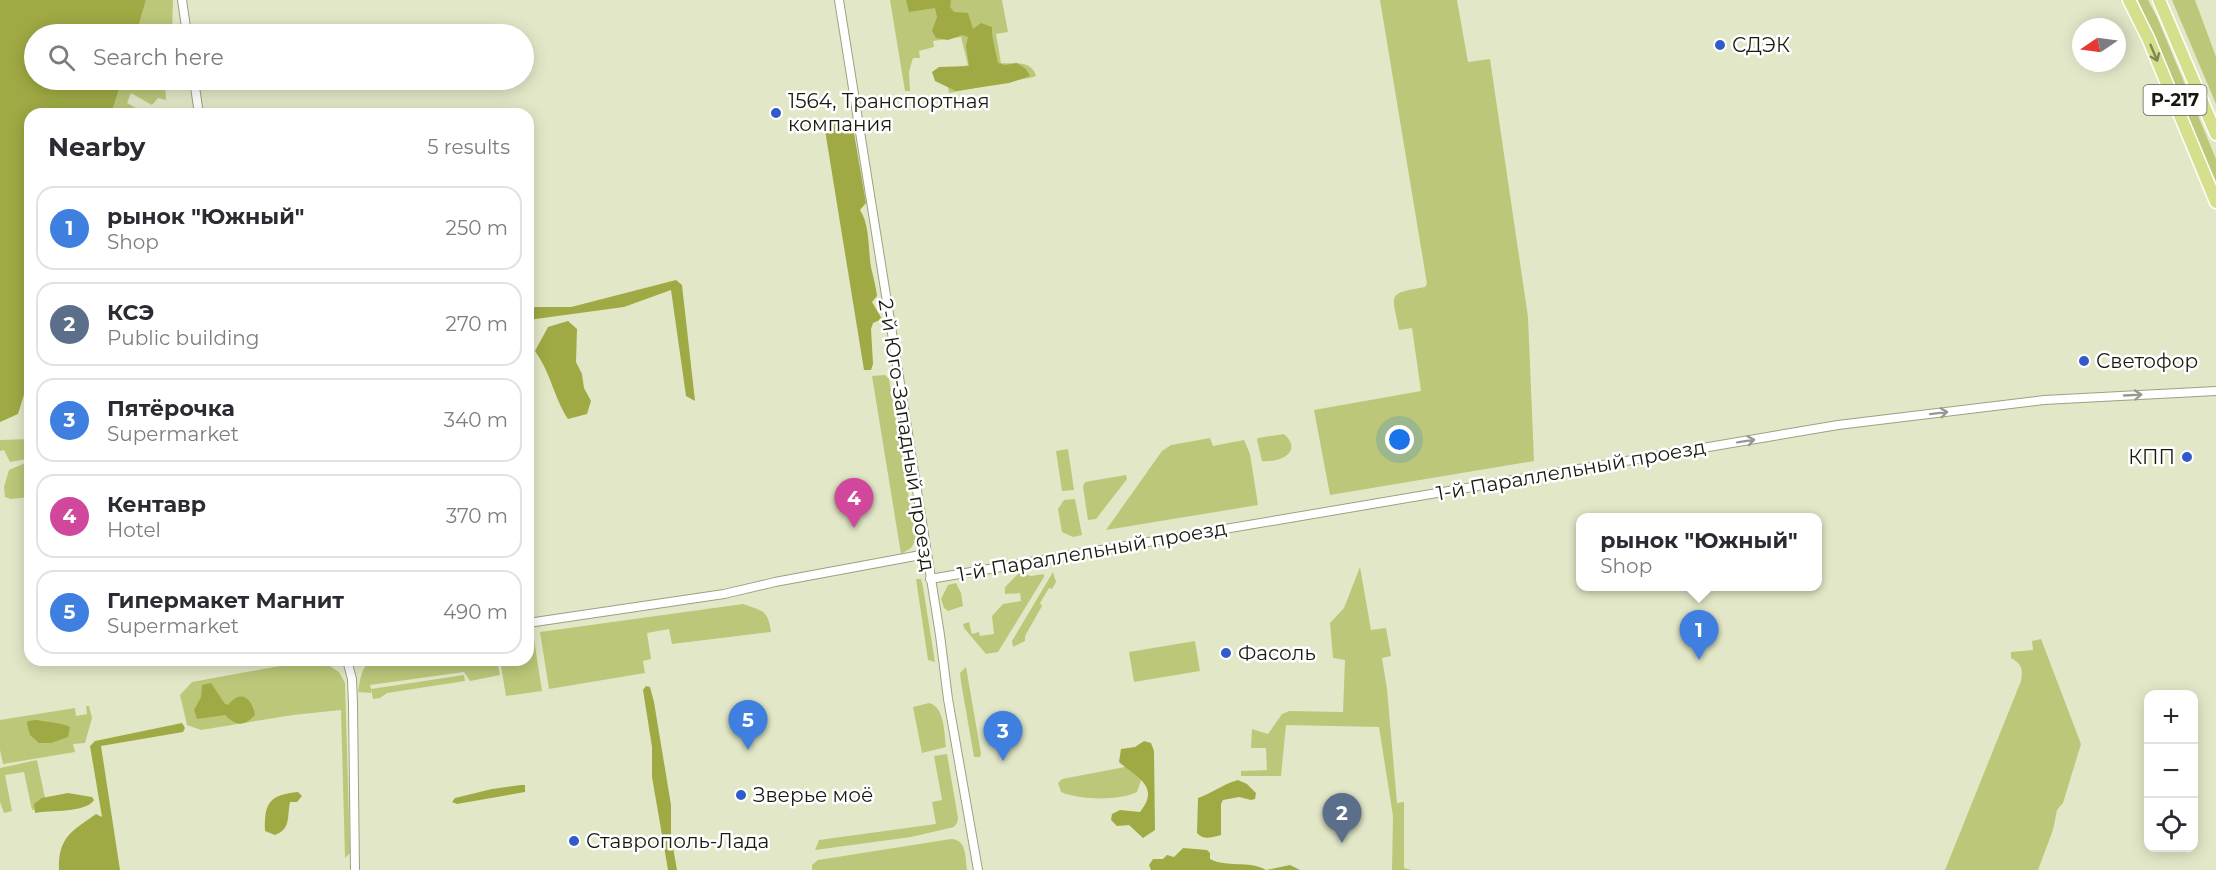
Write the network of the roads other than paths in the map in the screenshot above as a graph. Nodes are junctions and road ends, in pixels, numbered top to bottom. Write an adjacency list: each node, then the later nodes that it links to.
1 (183, 0): 5 (street)
2 (839, 0): 11 (street, 2-й Юго-Западный проезд)
3 (2129, 0): 9 (main road, Р-217, one-way to 9)
4 (2158, 0): 8 (main road, Р-217)
5 (187, 24)
6 (195, 90): 7 (street)
7 (198, 108)
8 (2216, 134)
9 (2216, 202)
10 (2216, 391): 12 (street, 1-й Параллельный проезд, one-way to 10)
11 (926, 554): 12 (street, 2-й Юго-Западный проезд); 13 (street)
12 (930, 579): 16 (street, 2-й Юго-Западный проезд)
13 (534, 622)
14 (349, 666): 15 (street)
15 (355, 870)
16 (978, 870)

